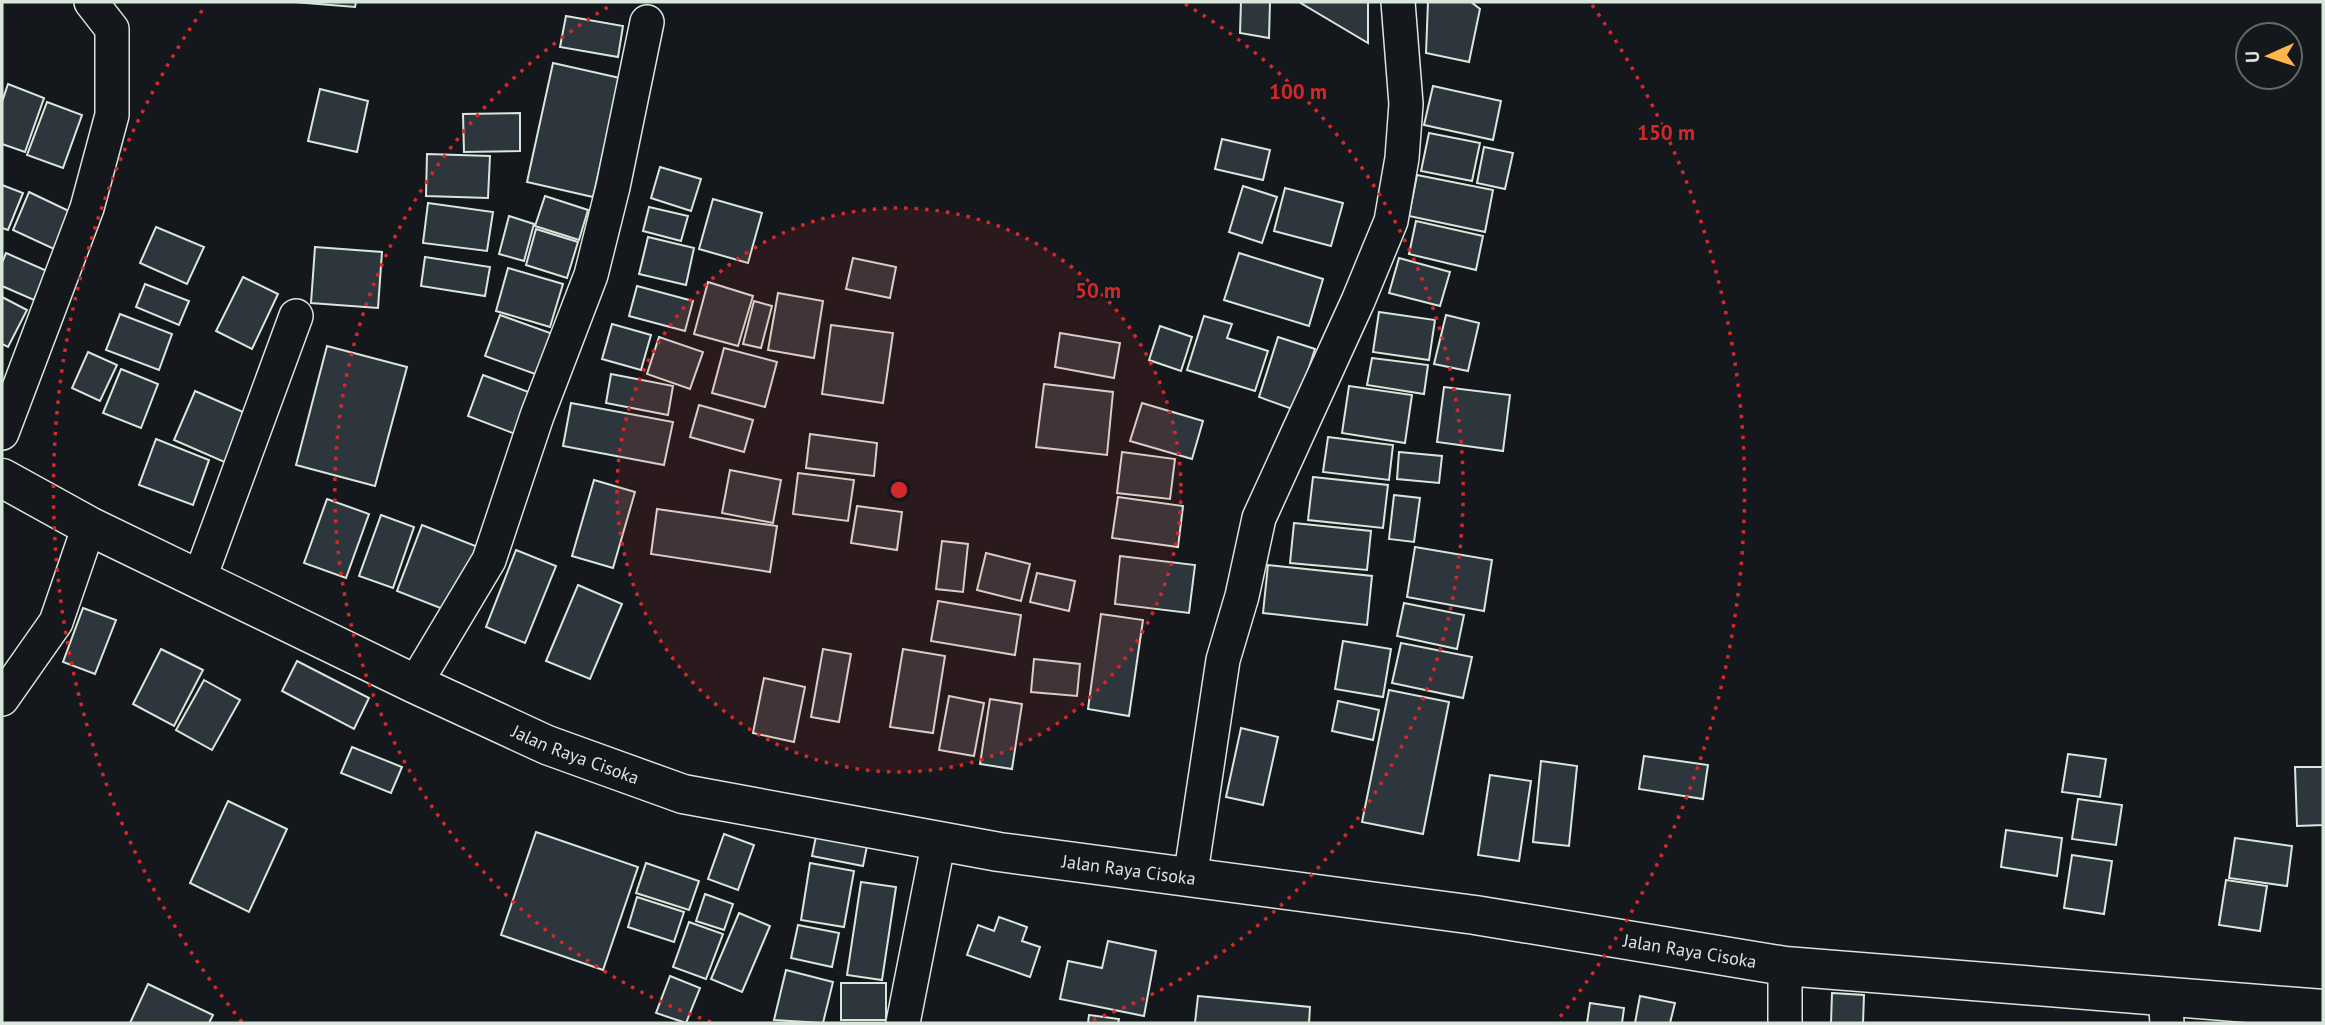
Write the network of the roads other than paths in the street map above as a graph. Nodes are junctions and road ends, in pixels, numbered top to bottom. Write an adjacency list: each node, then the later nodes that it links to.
1 (91, 2): 5 (street)
2 (1398, 2): 12 (street)
3 (647, 22): 9 (street)
4 (296, 316): 8 (street)
5 (2, 433)
6 (2, 478): 7 (street, Jalan Raya Cisoka)
7 (89, 526): 8 (street, Jalan Raya Cisoka); 10 (street)
8 (199, 580): 9 (street, Jalan Raya Cisoka)
9 (415, 684): 11 (street, Jalan Raya Cisoka)
10 (2, 699)
11 (939, 841): 12 (street, Jalan Raya Cisoka); 16 (street)
12 (1189, 879): 13 (street, Jalan Raya Cisoka)
13 (1785, 966): 14 (street, Jalan Raya Cisoka); 17 (street)
14 (2166, 1010): 15 (street, Jalan Raya Cisoka)
15 (2303, 1014)
16 (903, 1023)
17 (1784, 1023)

